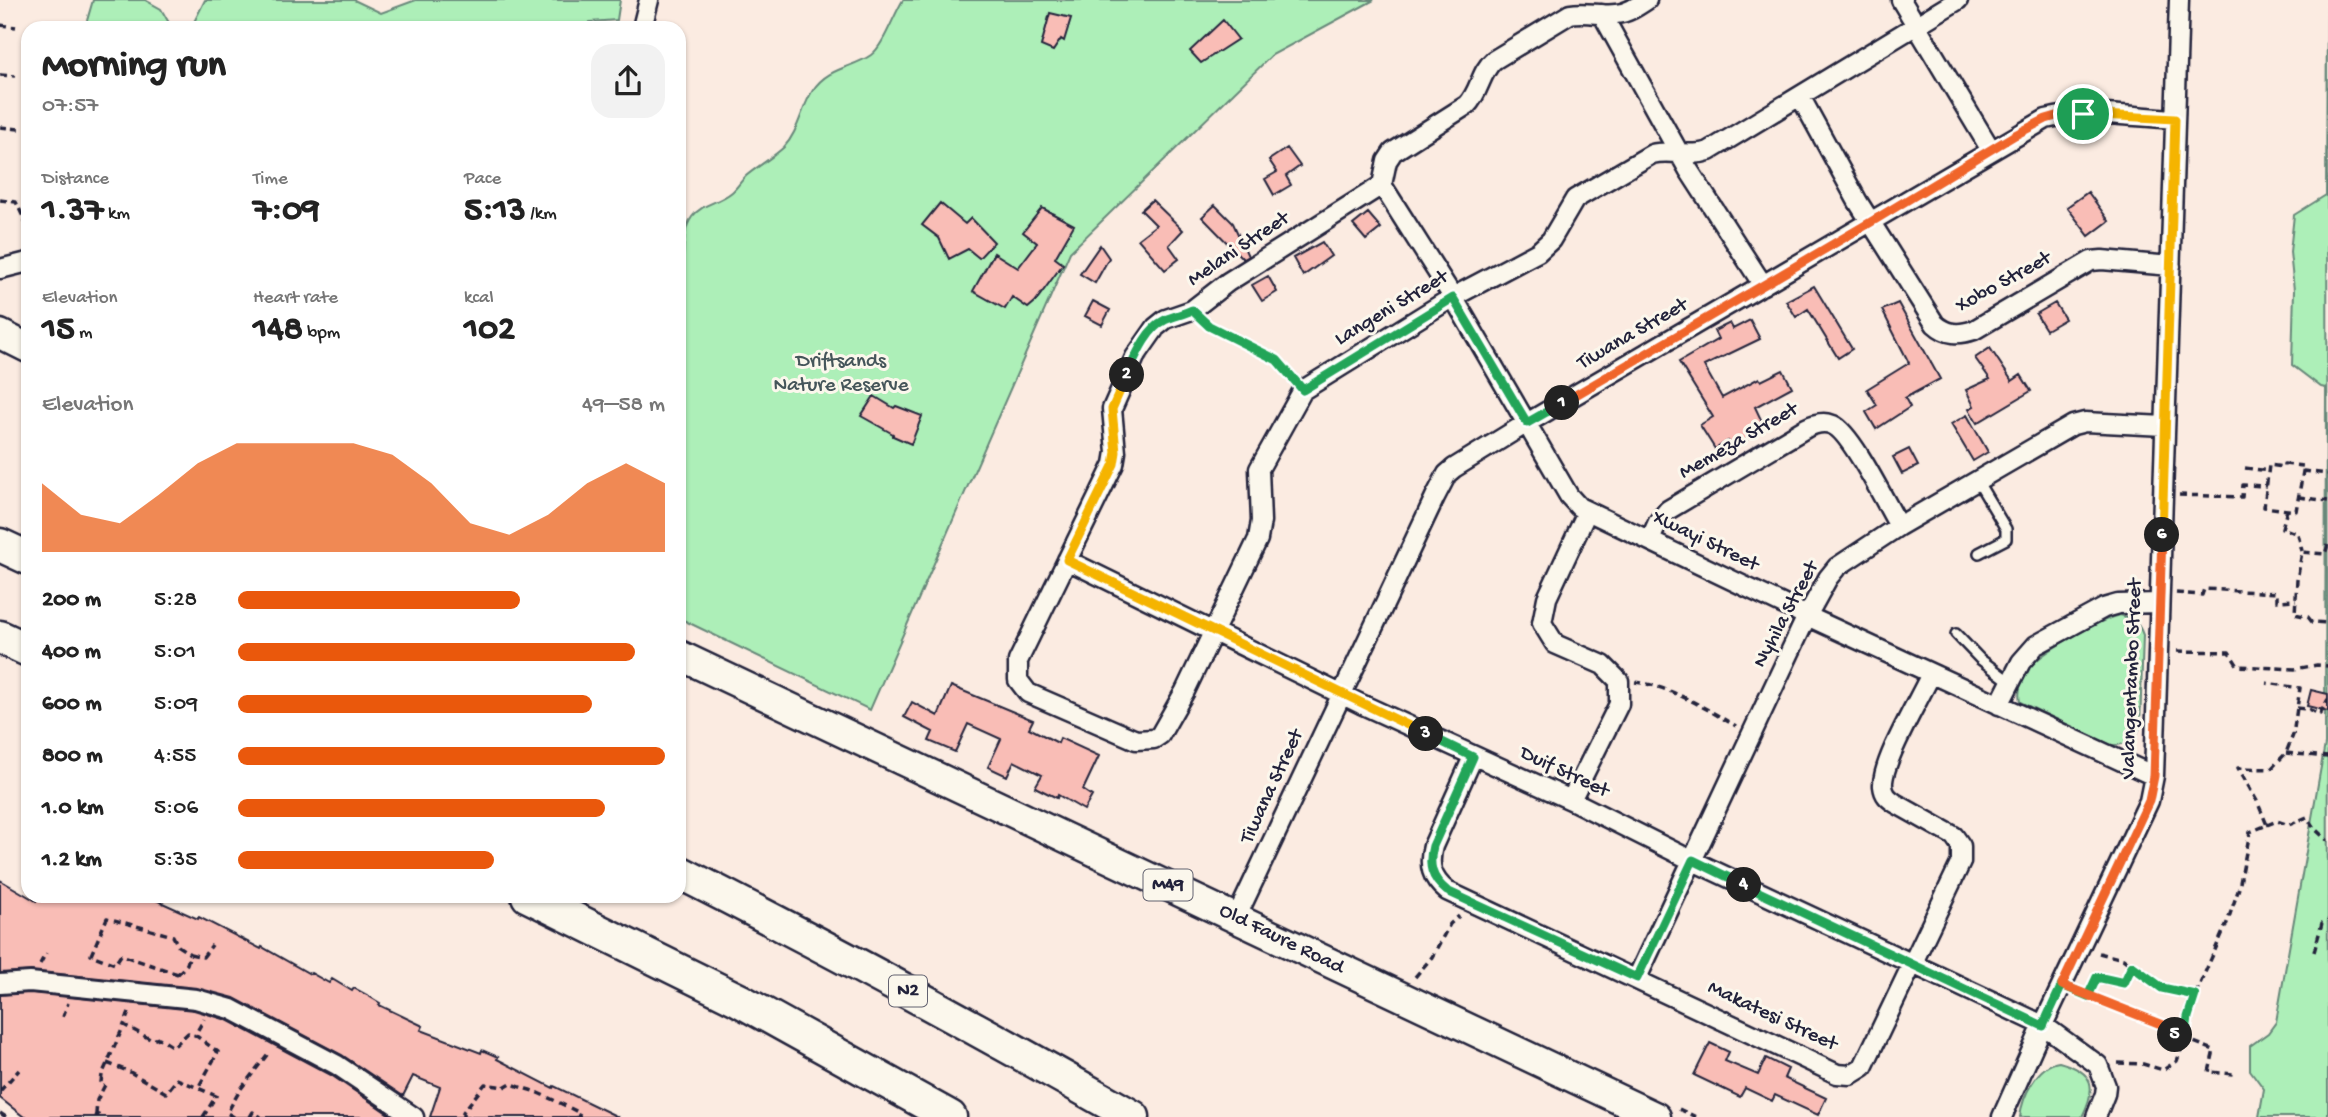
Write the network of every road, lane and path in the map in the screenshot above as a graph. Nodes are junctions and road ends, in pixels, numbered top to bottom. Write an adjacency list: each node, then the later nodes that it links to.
1 (649, 0): 7 (street)
2 (1647, 0): 6 (street)
3 (1901, 0): 9 (street)
4 (1958, 0): 9 (street, Langeni Street)
5 (2179, 0): 14 (street, Valangentambo Street)
6 (1602, 14): 18 (street); 19 (street)
7 (644, 21)
8 (0, 25): 10 (path)
9 (1917, 25): 13 (street, Langeni Street); 17 (street)
10 (16, 27)
11 (0, 75): 12 (path)
12 (15, 76)
13 (1800, 96): 18 (street, Langeni Street); 22 (street, Xobo Street)
14 (2175, 119): 17 (street, Tiwana Street); 24 (street, Valangentambo Street)
15 (0, 127): 16 (path)
16 (19, 129)
17 (1991, 150): 22 (street, Tiwana Street)
18 (1679, 154): 26 (street); 27 (street, Langeni Street)
19 (1382, 185): 27 (street, Xwayi Street); 28 (street, Melani Street)
20 (0, 200): 21 (path)
21 (21, 212)
22 (1871, 222): 24 (street, Xobo Street); 26 (street, Tiwana Street)
23 (21, 264): 25 (street)
24 (2171, 266): 33 (street, Valangentambo Street)
25 (0, 268)
26 (1763, 285): 32 (street, Tiwana Street)
27 (1453, 298): 31 (street, Langeni Street); 32 (street, Xwayi Street)
28 (1192, 310): 31 (path); 52 (street, Melani Street)
29 (0, 334): 30 (main road)
30 (21, 344)
31 (1303, 390): 57 (street, Langeni Street)
32 (1527, 423): 44 (street, Xwayi Street); 69 (street, Tiwana Street)
33 (2164, 426): 38 (street, Nyhila Street); 40 (street, Valangentambo Street)
34 (2245, 468): 35 (path)
35 (2269, 471): 36 (path); 39 (path)
36 (2303, 471): 37 (path); 41 (path)
37 (2328, 474)
38 (1978, 482): 45 (street, Nyhila Street); 50 (lane)
39 (2267, 486): 40 (path); 43 (path)
40 (2162, 495): 53 (street, Valangentambo Street)
41 (2299, 497): 42 (path); 43 (path)
42 (2328, 501)
43 (2287, 510): 49 (path)
44 (1587, 513): 46 (street, Xwayi Street); 66 (street)
45 (1899, 526): 46 (street, Memeza Street); 55 (street, Nyhila Street)
46 (1650, 540): 55 (street, Xwayi Street)
47 (0, 545): 51 (highway)
48 (2328, 545): 49 (path)
49 (2302, 552): 54 (path)
50 (1979, 553)
51 (21, 555)
52 (1067, 560): 57 (street, Duif Street); 65 (street, Melani Street)
53 (2159, 598): 54 (path); 61 (street, Valangentambo Street); 67 (street)
54 (2297, 600): 56 (path)
55 (1807, 616): 64 (street, Xwayi Street); 74 (street, Nyhila Street)
56 (2328, 623)
57 (1214, 631): 65 (street, Langeni Street); 69 (street, Duif Street)
58 (1956, 634): 67 (lane)
59 (0, 637): 60 (highway)
60 (21, 647)
61 (2157, 653): 63 (path); 78 (street, Valangentambo Street)
62 (686, 658): 86 (main road, Old Faure Road / M49)
63 (2328, 667)
64 (1931, 674): 71 (street, Xwayi Street); 92 (street, Makatesi Street)
65 (1018, 680)
66 (1619, 681): 74 (path); 79 (street)
67 (2009, 681): 71 (street)
68 (2266, 683): 72 (path)
69 (1343, 694): 76 (street, Duif Street); 86 (street, Tiwana Street)
70 (2328, 699): 73 (path)
71 (1999, 705): 78 (street, Xwayi Street)
72 (2297, 708): 73 (path); 75 (path)
73 (2327, 708)
74 (1751, 735): 82 (street, Nyhila Street)
75 (2286, 753): 77 (path); 80 (path)
76 (1473, 757): 79 (street, Duif Street); 85 (street, Makatesi Street)
77 (2328, 757)
78 (2154, 776): 89 (street, Valangentambo Street)
79 (1571, 800): 82 (street, Duif Street)
80 (2267, 825): 81 (path); 100 (path)
81 (2328, 841)
82 (1693, 860): 92 (street, Duif Street); 95 (street, Nyhila Street)
83 (686, 876): 127 (highway, N2)
84 (542, 903): 126 (highway)
85 (1475, 904): 95 (street, Makatesi Street); 96 (path)
86 (1237, 918): 128 (main road, Old Faure Road / M49)
87 (2328, 920): 90 (path)
88 (212, 946): 91 (path)
89 (2080, 947): 93 (path); 98 (street, Valangentambo Street)
90 (2314, 953)
91 (190, 954): 94 (path); 94 (path)
92 (1912, 963): 95 (street, Makatesi Street); 105 (street, Duif Street)
93 (2132, 966): 100 (path); 102 (path)
94 (178, 974): 101 (path)
95 (1637, 978)
96 (1411, 981)
97 (0, 984): 99 (street)
98 (2062, 985): 102 (path); 105 (street, Valangentambo Street)
99 (135, 993): 101 (street); 104 (path)
100 (2195, 995): 108 (path)
101 (172, 996): 103 (street)
102 (2088, 996): 108 (path)
103 (213, 1003): 106 (path); 107 (street)
104 (124, 1026): 106 (path); 109 (path)
105 (2043, 1026): 110 (street, Duif Street); 129 (street, Valangentambo Street)
106 (195, 1035): 113 (path)
107 (282, 1035): 120 (path); 123 (street)
108 (2185, 1039): 110 (path); 112 (path)
109 (107, 1063): 113 (path); 116 (path)
110 (2098, 1065): 130 (street)
111 (19, 1070): 114 (path)
112 (2234, 1074)
113 (198, 1088): 119 (path)
114 (0, 1091)
115 (0, 1113): 117 (path)
116 (96, 1116): 118 (path)
117 (6, 1117)
118 (103, 1117)
119 (203, 1117)
120 (234, 1117)
121 (250, 1117): 122 (path)
122 (261, 1117)
123 (414, 1117)
124 (463, 1117): 125 (path)
125 (578, 1117)
126 (950, 1117)
127 (1133, 1117)
128 (1656, 1117)
129 (2002, 1117)
130 (2096, 1117)

